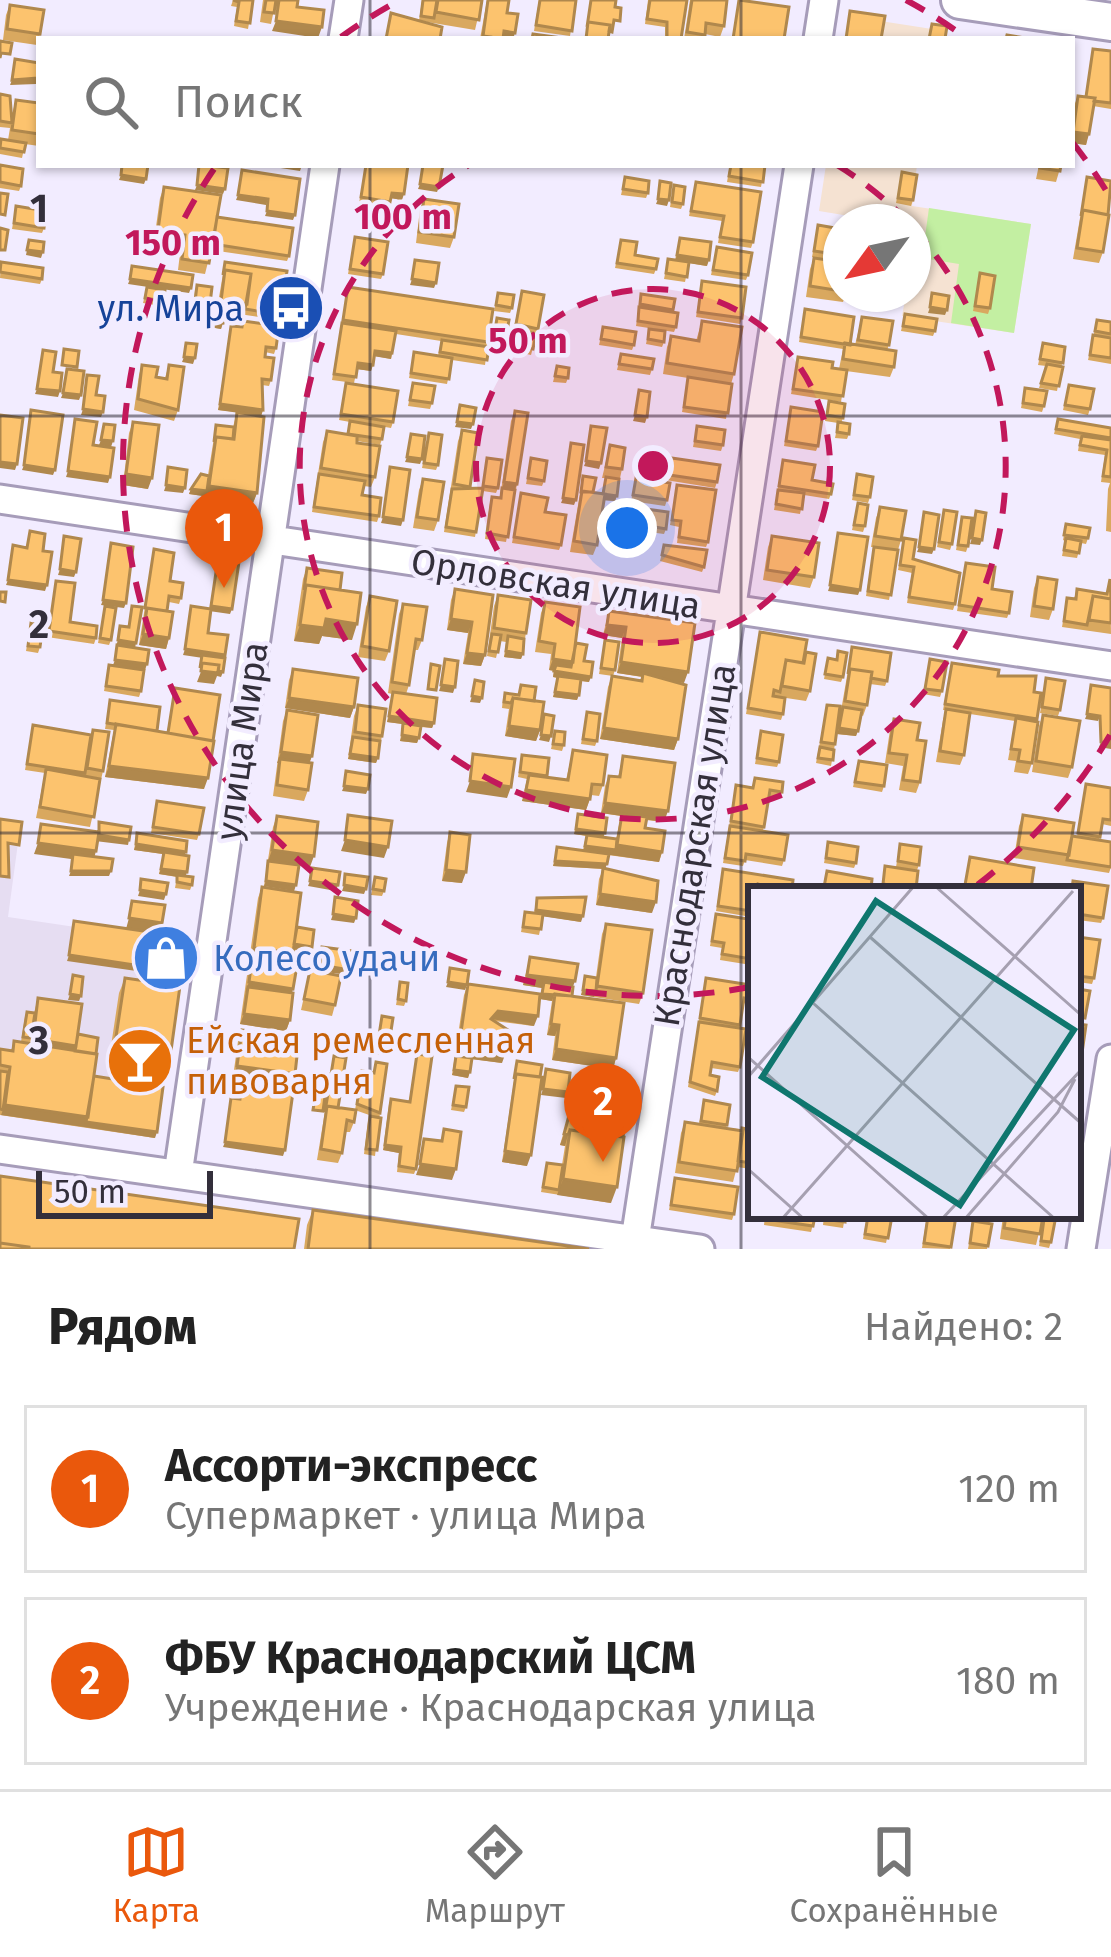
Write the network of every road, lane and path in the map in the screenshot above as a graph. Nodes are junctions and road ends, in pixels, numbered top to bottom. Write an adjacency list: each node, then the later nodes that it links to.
1 (349, 0): 5 (street)
2 (824, 0): 6 (street)
3 (960, 0): 4 (main road)
4 (1111, 22)
5 (343, 36)
6 (818, 36)
7 (325, 168): 10 (street, улица Мира)
8 (799, 168): 11 (street, Краснодарская улица)
9 (0, 499): 10 (street, Орловская улица)
10 (270, 540): 11 (street, Орловская улица); 15 (street, улица Мира)
11 (730, 609): 12 (street, Орловская улица); 16 (street, Краснодарская улица)
12 (1111, 666)
13 (1111, 1059): 18 (street)
14 (0, 1149): 15 (street)
15 (178, 1174): 16 (street)
16 (634, 1240): 17 (street)
17 (700, 1249)
18 (1081, 1249)

